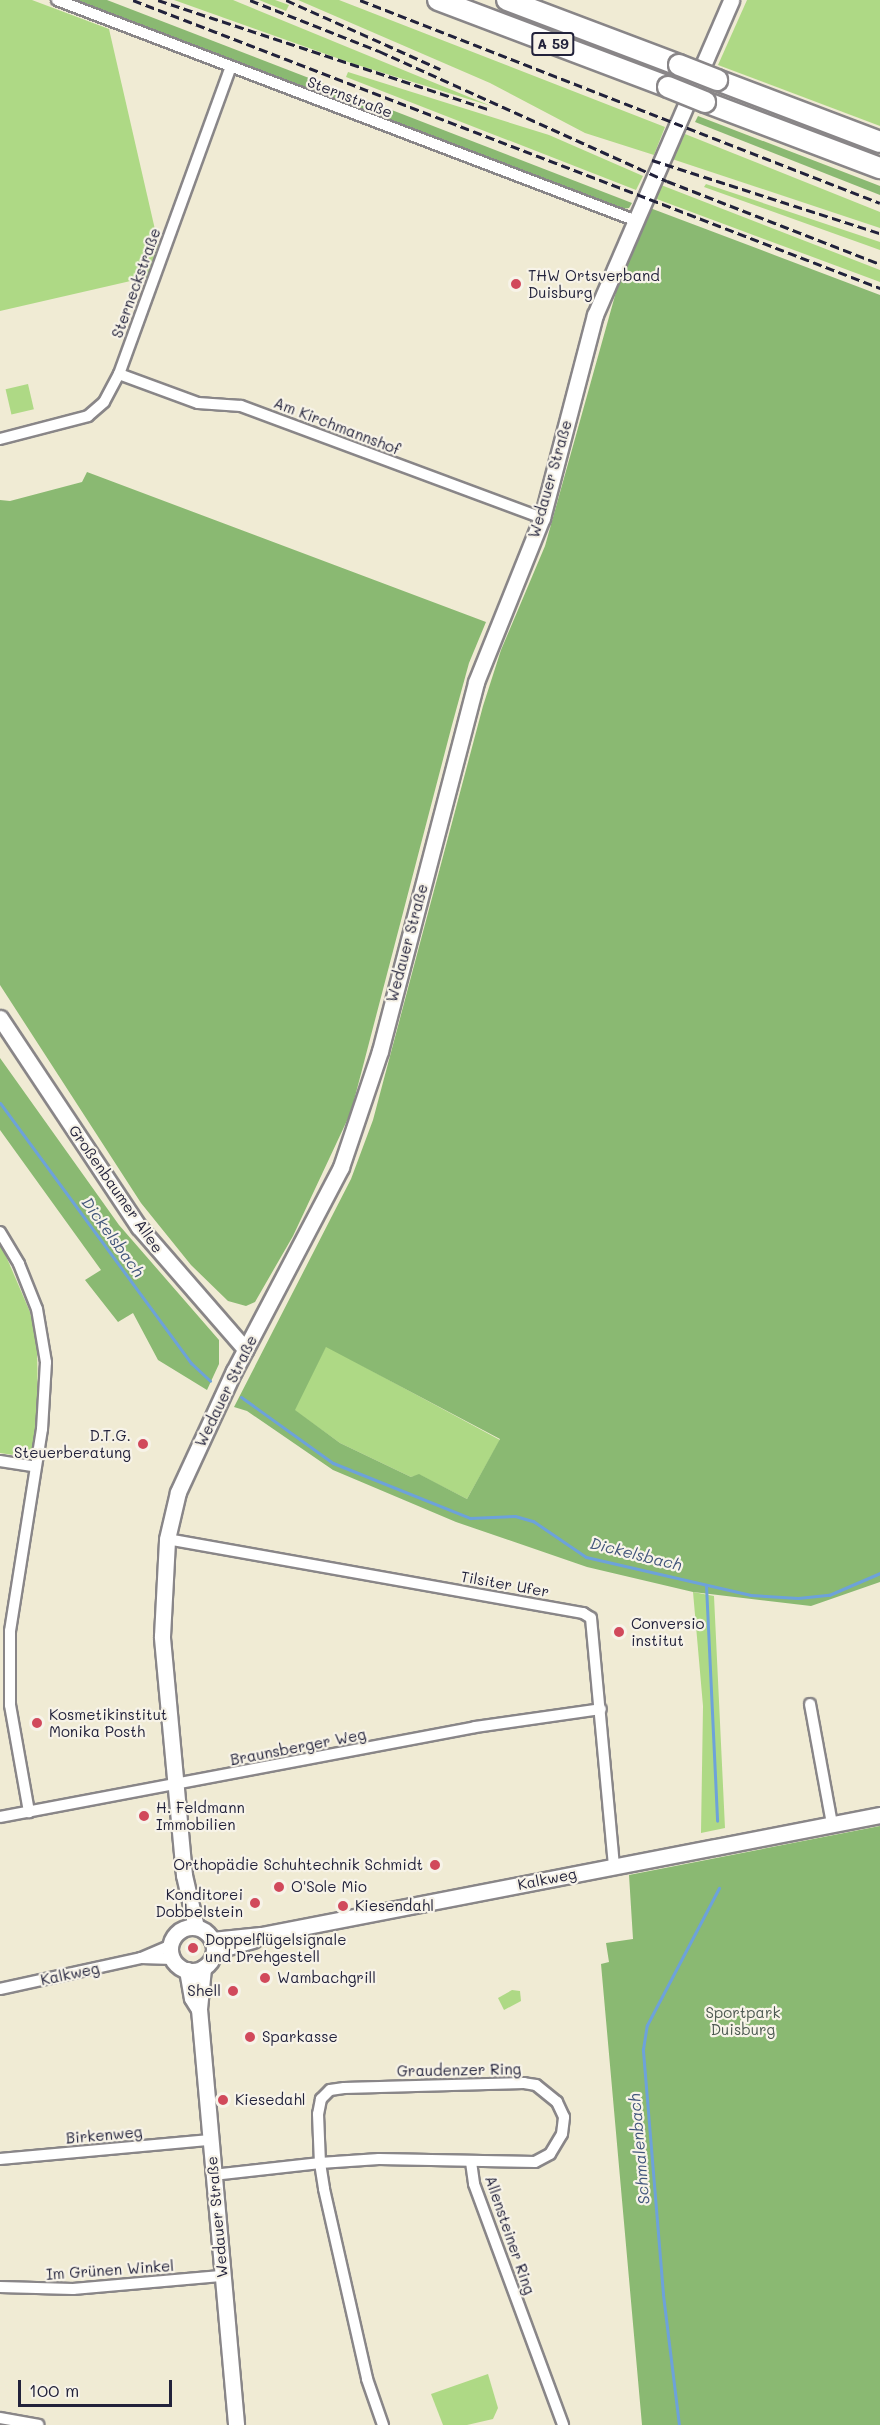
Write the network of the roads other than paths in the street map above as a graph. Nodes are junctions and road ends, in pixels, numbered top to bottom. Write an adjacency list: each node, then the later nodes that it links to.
1 (57, 0): 5 (street, Sternstraße)
2 (438, 0): 7 (highway, A 59, bridge)
3 (507, 0): 6 (highway, A 59, bridge)
4 (731, 0): 8 (street, Wedauer Straße)
5 (231, 67): 8 (street, Sternstraße); 9 (street, Sterneckstraße)
6 (880, 142)
7 (880, 168)
8 (634, 220): 11 (street, Wedauer Straße)
9 (119, 374): 10 (street, Sterneckstraße); 11 (street, Am Kirchmannshof)
10 (0, 439)
11 (542, 518): 14 (street, Wedauer Straße)
12 (0, 1018): 14 (street, Großenbaumer Allee)
13 (0, 1232): 16 (street)
14 (245, 1349): 17 (street, Wedauer Straße)
15 (0, 1461): 16 (street)
16 (36, 1467): 21 (street)
17 (167, 1539): 19 (street, Tilsiter Ufer); 20 (street, Wedauer Straße)
18 (810, 1704): 24 (street)
19 (602, 1709): 20 (street, Braunsberger Weg); 25 (street, Tilsiter Ufer)
20 (174, 1786): 21 (street, Braunsberger Weg); 26 (street, Wedauer Straße)
21 (29, 1812): 23 (street, Braunsberger Weg)
22 (880, 1815): 24 (street, Kalkweg)
23 (0, 1817)
24 (832, 1824): 25 (street, Kalkweg)
25 (614, 1866): 27 (street, Kalkweg)
26 (190, 1928): 27 (street); 28 (street)
27 (213, 1945): 29 (street)
28 (172, 1952): 29 (street); 30 (street, Kalkweg)
29 (195, 1969): 31 (street, Wedauer Straße)
30 (0, 1989)
31 (210, 2140): 32 (street, Birkenweg); 35 (street, Wedauer Straße)
32 (0, 2159)
33 (471, 2162): 34 (street, Allensteiner Ring); 34 (street, Graudenzer Ring); 42 (street, Allensteiner Ring)
34 (320, 2163): 35 (street, Allensteiner Ring); 41 (street)
35 (213, 2175): 36 (street, Wedauer Straße)
36 (223, 2276): 37 (street, Im Grünen Winkel); 40 (street, Wedauer Straße)
37 (0, 2287)
38 (0, 2418): 39 (street)
39 (38, 2425)
40 (236, 2425)
41 (383, 2425)
42 (563, 2425)

